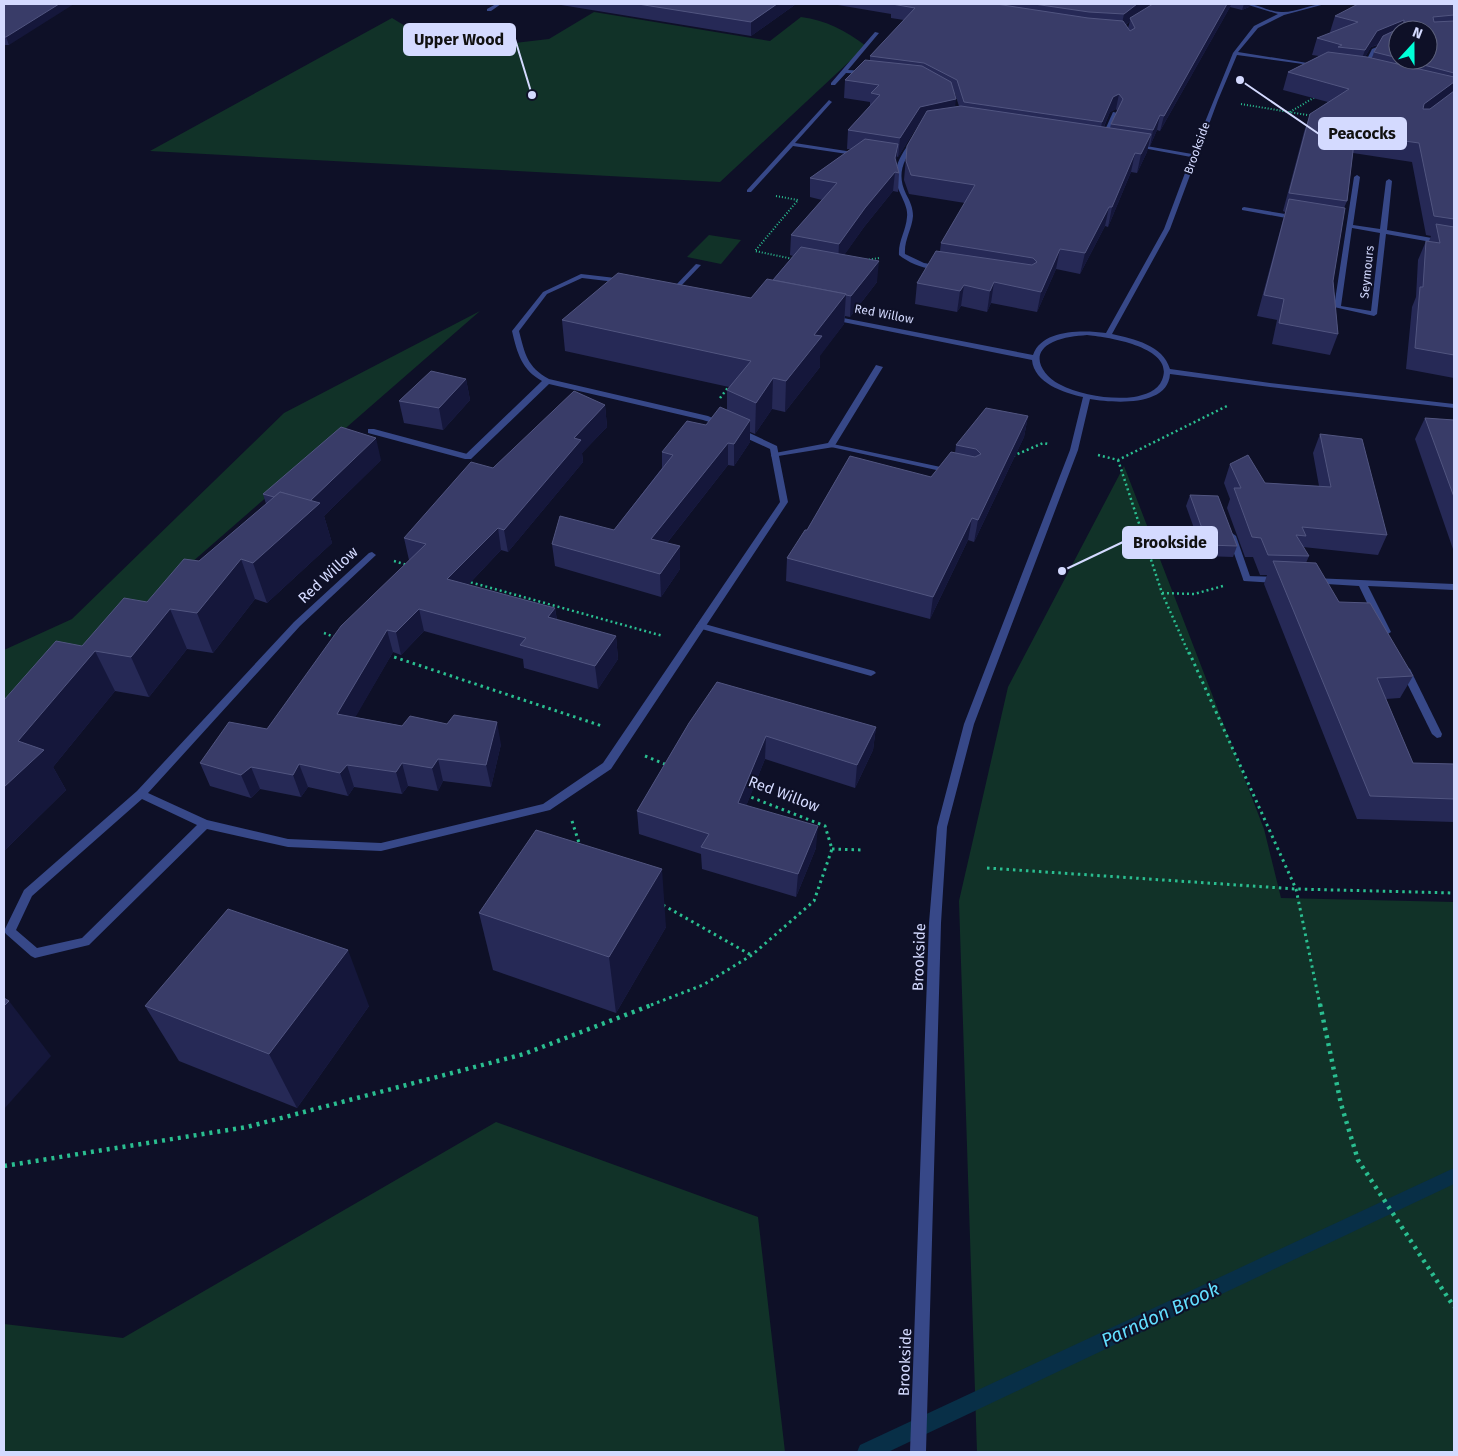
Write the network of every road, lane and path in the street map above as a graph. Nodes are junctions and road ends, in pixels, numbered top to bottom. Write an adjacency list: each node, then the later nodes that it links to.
1 (498, 4): 4 (street)
2 (1247, 4): 5 (street)
3 (1323, 4): 5 (street, Brookside)
4 (489, 10)
5 (1282, 14): 8 (street, Brookside)
6 (877, 33): 10 (street)
7 (1388, 44): 11 (street)
8 (1235, 53): 9 (street); 15 (street, Brookside)
9 (1323, 65)
10 (845, 70): 12 (street); 13 (street)
11 (1372, 73)
12 (874, 75)
13 (833, 84)
14 (1319, 94): 17 (path)
15 (1214, 100): 17 (path); 27 (street, Brookside)
16 (829, 102): 24 (street)
17 (1290, 112): 19 (path)
18 (1115, 114): 22 (street)
19 (1318, 117)
20 (918, 134): 29 (street)
21 (1092, 140): 22 (street)
22 (1102, 141): 23 (street)
23 (1111, 143)
24 (791, 144): 26 (street); 32 (street)
25 (1130, 146): 27 (street)
26 (865, 156)
27 (1195, 156): 47 (street, Brookside)
28 (892, 160): 29 (street)
29 (902, 161): 39 (street)
30 (1357, 177): 36 (street, Seymours)
31 (1389, 181): 37 (street, Seymours)
32 (749, 191): 40 (path)
33 (1244, 209): 34 (street)
34 (1302, 218)
35 (1340, 225): 36 (street)
36 (1350, 226): 37 (street, Seymours); 37 (street, Seymours)
37 (1383, 232): 38 (street, Seymours)
38 (1454, 244)
39 (902, 255): 41 (path); 43 (street)
40 (801, 260)
41 (865, 260)
42 (698, 265): 45 (street)
43 (951, 269)
44 (629, 281): 51 (street)
45 (687, 289)
46 (822, 316): 48 (street, Red Willow)
47 (1108, 334): 48 (street); 50 (street)
48 (1035, 358): 54 (street)
49 (879, 367): 58 (street)
50 (1167, 371): 53 (street); 54 (street)
51 (547, 381): 56 (street); 57 (street)
52 (733, 382): 56 (path)
53 (1270, 385): 55 (street); 62 (path)
54 (1087, 397): 59 (street, Brookside)
55 (1454, 406)
56 (705, 418): 60 (street)
57 (370, 430)
58 (832, 445): 60 (street); 63 (street)
59 (1074, 450): 61 (path); 62 (path); 101 (street, Brookside)
60 (776, 455): 75 (street)
61 (1007, 459)
62 (1118, 460): 73 (path)
63 (962, 473)
64 (1227, 524): 68 (street)
65 (372, 555): 66 (path, Red Willow); 74 (street, Red Willow)
66 (410, 566)
67 (458, 579): 77 (path)
68 (1247, 579): 69 (street); 73 (path)
69 (1286, 580)
70 (1305, 581): 71 (street)
71 (1362, 583): 72 (street); 78 (street)
72 (1454, 587)
73 (1162, 593): 94 (path)
74 (297, 624): 76 (path); 86 (street, Red Willow)
75 (701, 626): 77 (street); 81 (street)
76 (344, 640)
77 (690, 644): 82 (street)
78 (1393, 645)
79 (382, 653): 82 (path)
80 (1402, 663): 83 (street)
81 (871, 674)
82 (628, 734): 84 (street)
83 (1437, 734)
84 (621, 747): 85 (path); 88 (street)
85 (671, 766)
86 (141, 794): 89 (street); 97 (street, Red Willow)
87 (743, 794): 90 (path, Red Willow)
88 (563, 796): 89 (street); 92 (path)
89 (205, 824): 97 (street, Red Willow)
90 (832, 849): 91 (path); 98 (path)
91 (864, 850)
92 (582, 852)
93 (987, 868): 94 (path)
94 (1296, 889): 95 (path); 100 (path)
95 (1454, 893)
96 (659, 902): 98 (path)
97 (7, 931)
98 (752, 955): 99 (path)
99 (4, 1166)
100 (1454, 1307)
101 (918, 1452)

